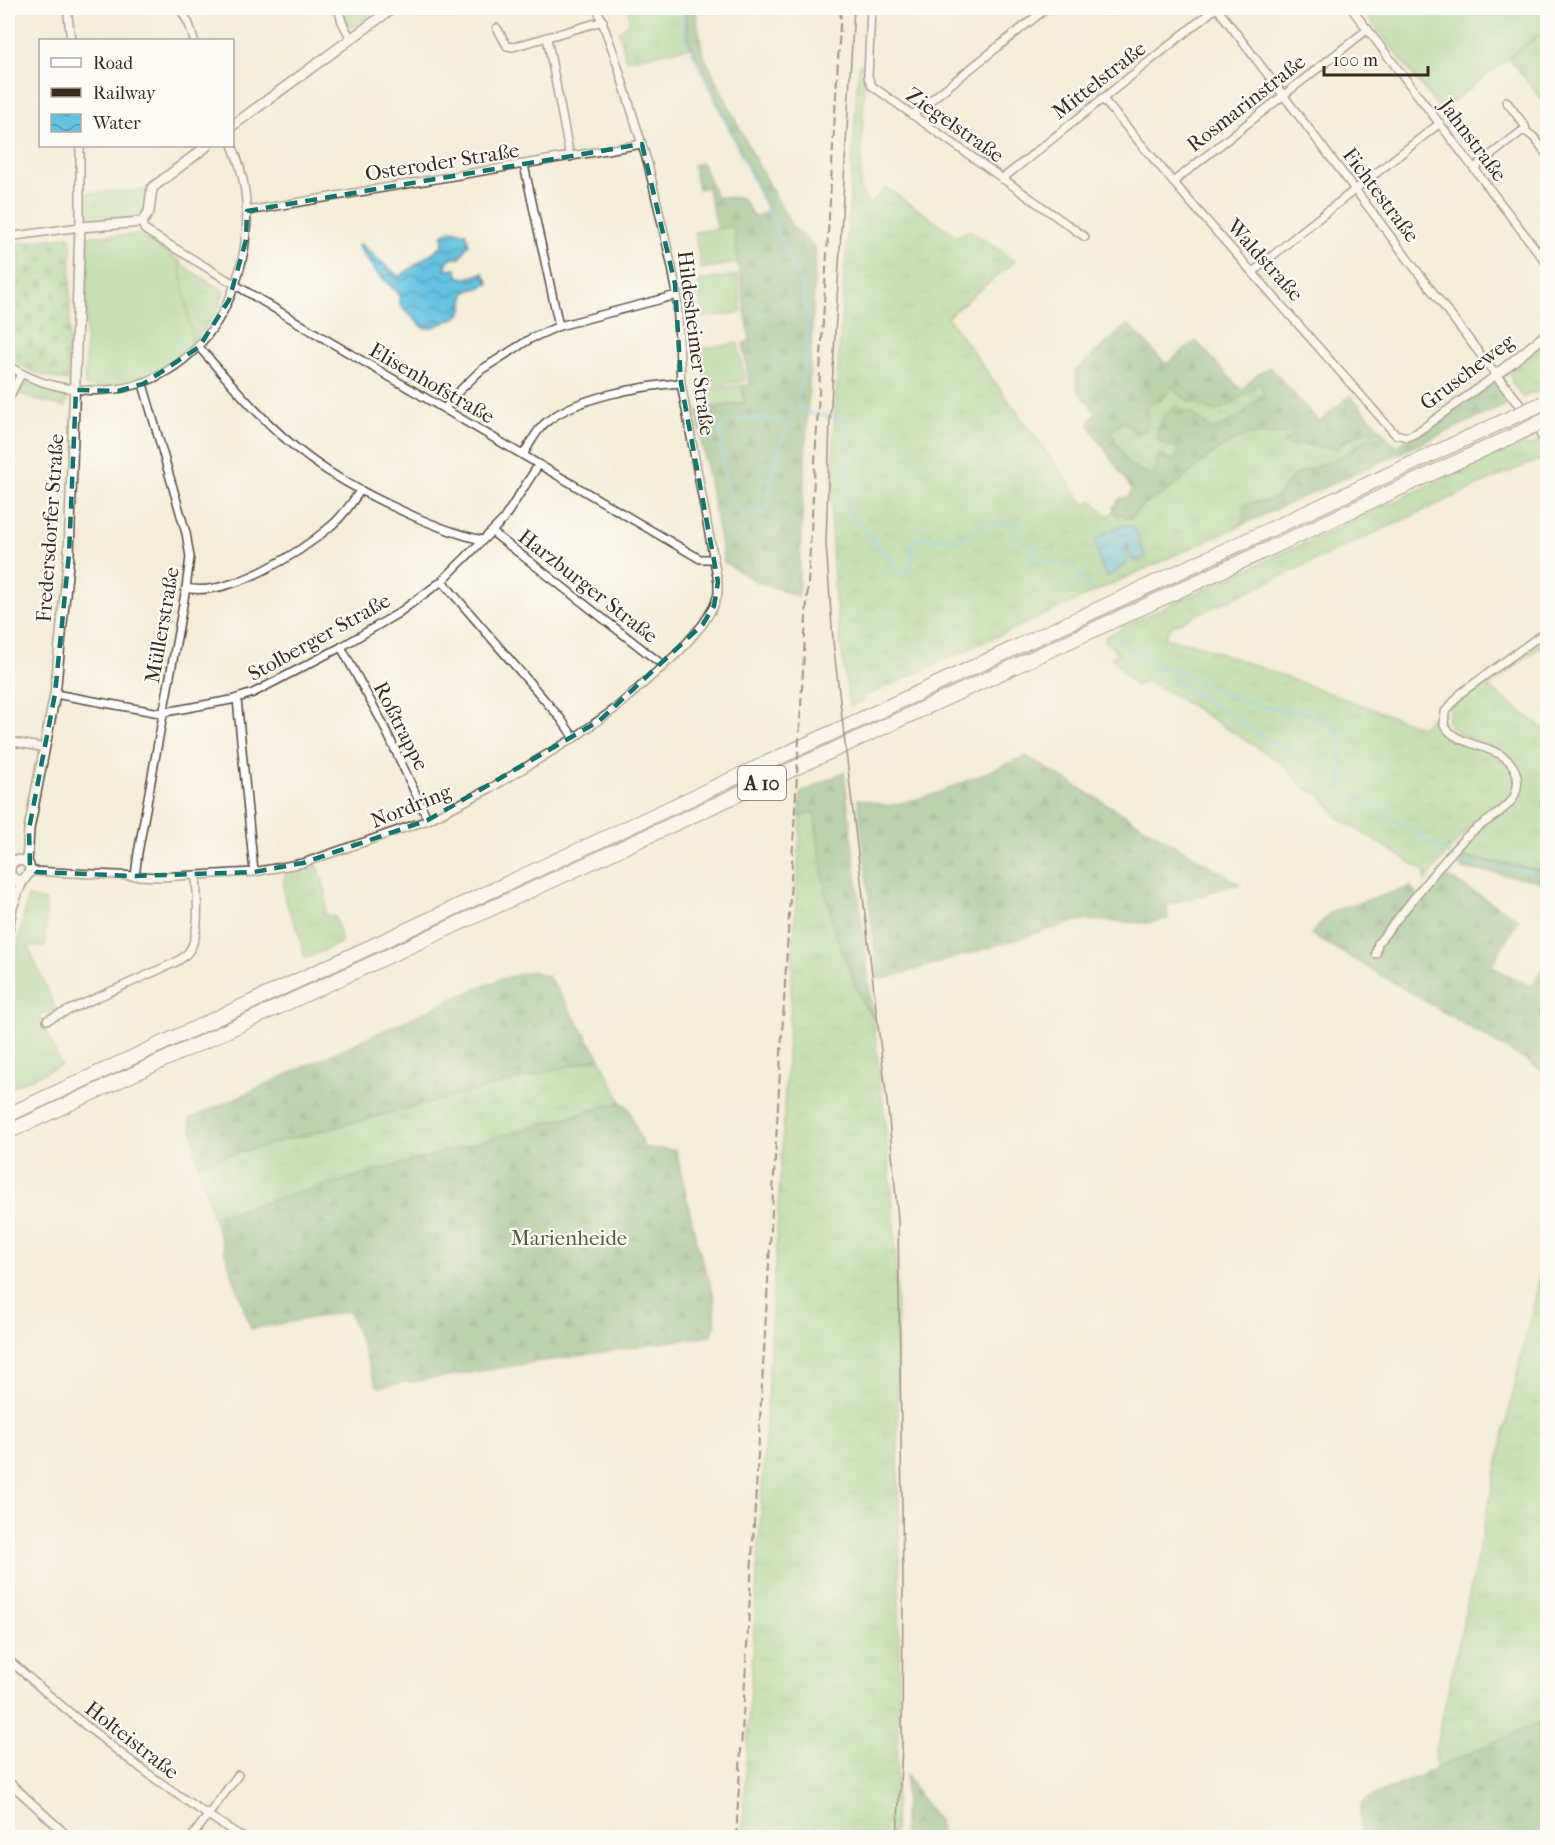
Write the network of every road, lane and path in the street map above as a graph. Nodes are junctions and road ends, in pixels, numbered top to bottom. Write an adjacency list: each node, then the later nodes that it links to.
1 (67, 8): 14 (street)
2 (180, 8): 15 (street)
3 (338, 8): 16 (street)
4 (393, 8): 16 (street)
5 (597, 8): 10 (street, Hildesheimer Straße)
6 (871, 8): 20 (street, Ziegelstraße)
7 (1047, 8): 20 (street)
8 (1216, 8): 17 (street, Fichtestraße); 18 (street, Mittelstraße)
9 (1351, 8): 12 (street, Jahnstraße)
10 (603, 21): 13 (street); 24 (street, Hildesheimer Straße)
11 (496, 28): 13 (street)
12 (1368, 29): 17 (street, Rosmarinstraße); 21 (street, Jahnstraße)
13 (547, 37): 29 (street)
14 (71, 39)
15 (195, 39)
16 (351, 39): 22 (street)
17 (1283, 94): 33 (street, Rosmarinstraße); 34 (street, Fichtestraße)
18 (1102, 98): 32 (street, Mittelstraße); 33 (street, Waldstraße)
19 (1506, 101): 23 (street)
20 (912, 115): 32 (street, Ziegelstraße)
21 (1440, 123): 31 (street, Jahnstraße); 34 (street)
22 (234, 125)
23 (1526, 131): 28 (street); 31 (street)
24 (642, 144): 29 (street, Osteroder Straße); 43 (street, Hildesheimer Straße)
25 (80, 147): 37 (street)
26 (206, 147): 36 (street)
27 (233, 147): 35 (street)
28 (1548, 156)
29 (570, 157): 30 (street, Osteroder Straße)
30 (524, 165): 35 (street, Osteroder Straße); 44 (street)
31 (1474, 168): 40 (street, Jahnstraße)
32 (1002, 178): 39 (street, Ziegelstraße)
33 (1173, 182): 41 (street, Waldstraße)
34 (1354, 189): 41 (street); 49 (street, Fichtestraße)
35 (248, 211): 42 (street)
36 (142, 222): 37 (street); 42 (street, Elisenhofstraße)
37 (80, 227): 38 (street); 52 (street, Fredersdorfer Straße)
38 (8, 237)
39 (1085, 237)
40 (1546, 260)
41 (1253, 272): 58 (street, Waldstraße)
42 (234, 284): 46 (street); 56 (street, Elisenhofstraße)
43 (677, 295): 44 (street); 50 (street, Hildesheimer Straße)
44 (559, 326): 56 (street)
45 (1548, 333): 49 (street, Gruscheweg)
46 (199, 347): 51 (street); 61 (street, Harzburger Straße)
47 (8, 364): 48 (street)
48 (21, 374): 52 (street); 53 (street)
49 (1496, 375): 55 (street, Fichtestraße); 58 (street, Gruscheweg)
50 (681, 383): 59 (street); 64 (street, Hildesheimer Straße)
51 (143, 384): 52 (street); 67 (street, Müllerstraße)
52 (76, 390): 71 (street, Fredersdorfer Straße)
53 (8, 400)
54 (1545, 402): 86 (highway, A 10, bridge)
55 (1519, 404)
56 (445, 410): 59 (street, Elisenhofstraße)
57 (1548, 419): 87 (highway, A 10, bridge)
58 (1407, 437)
59 (523, 455): 60 (street, Elisenhofstraße)
60 (539, 464): 62 (street, Stolberger Straße); 64 (street, Elisenhofstraße)
61 (360, 491): 63 (street, Harzburger Straße); 67 (street)
62 (492, 532): 63 (street, Stolberger Straße); 70 (street, Harzburger Straße)
63 (482, 540): 65 (street, Stolberger Straße)
64 (713, 559): 66 (street, Hildesheimer Straße)
65 (442, 581): 69 (street, Stolberger Straße); 74 (street)
66 (718, 582): 70 (street, Nordring)
67 (186, 588): 73 (street, Müllerstraße)
68 (1548, 630): 84 (street)
69 (340, 647): 72 (street, Stolberger Straße); 77 (street, Roßtrappe)
70 (664, 666): 74 (street, Nordring)
71 (55, 694): 73 (street, Stolberger Straße); 76 (street, Fredersdorfer Straße)
72 (237, 699): 73 (street, Stolberger Straße); 79 (street)
73 (164, 712): 81 (street, Müllerstraße)
74 (574, 738): 77 (street, Nordring)
75 (8, 741): 76 (street)
76 (45, 748): 78 (street, Fredersdorfer Straße)
77 (428, 820): 79 (street, Nordring)
78 (26, 864): 80 (street); 80 (street); 81 (street, Nordring)
79 (254, 872): 82 (street, Nordring)
80 (12, 874): 83 (street)
81 (135, 876): 82 (street, Nordring)
82 (196, 876): 85 (street)
83 (8, 930)
84 (1376, 954)
85 (47, 1020)
86 (8, 1115)
87 (8, 1132)
88 (9, 1663): 91 (street, Holteistraße)
89 (238, 1775): 91 (street)
90 (8, 1781): 92 (street)
91 (207, 1815): 93 (street); 94 (street, Holteistraße)
92 (69, 1838)
93 (190, 1838)
94 (244, 1838)

